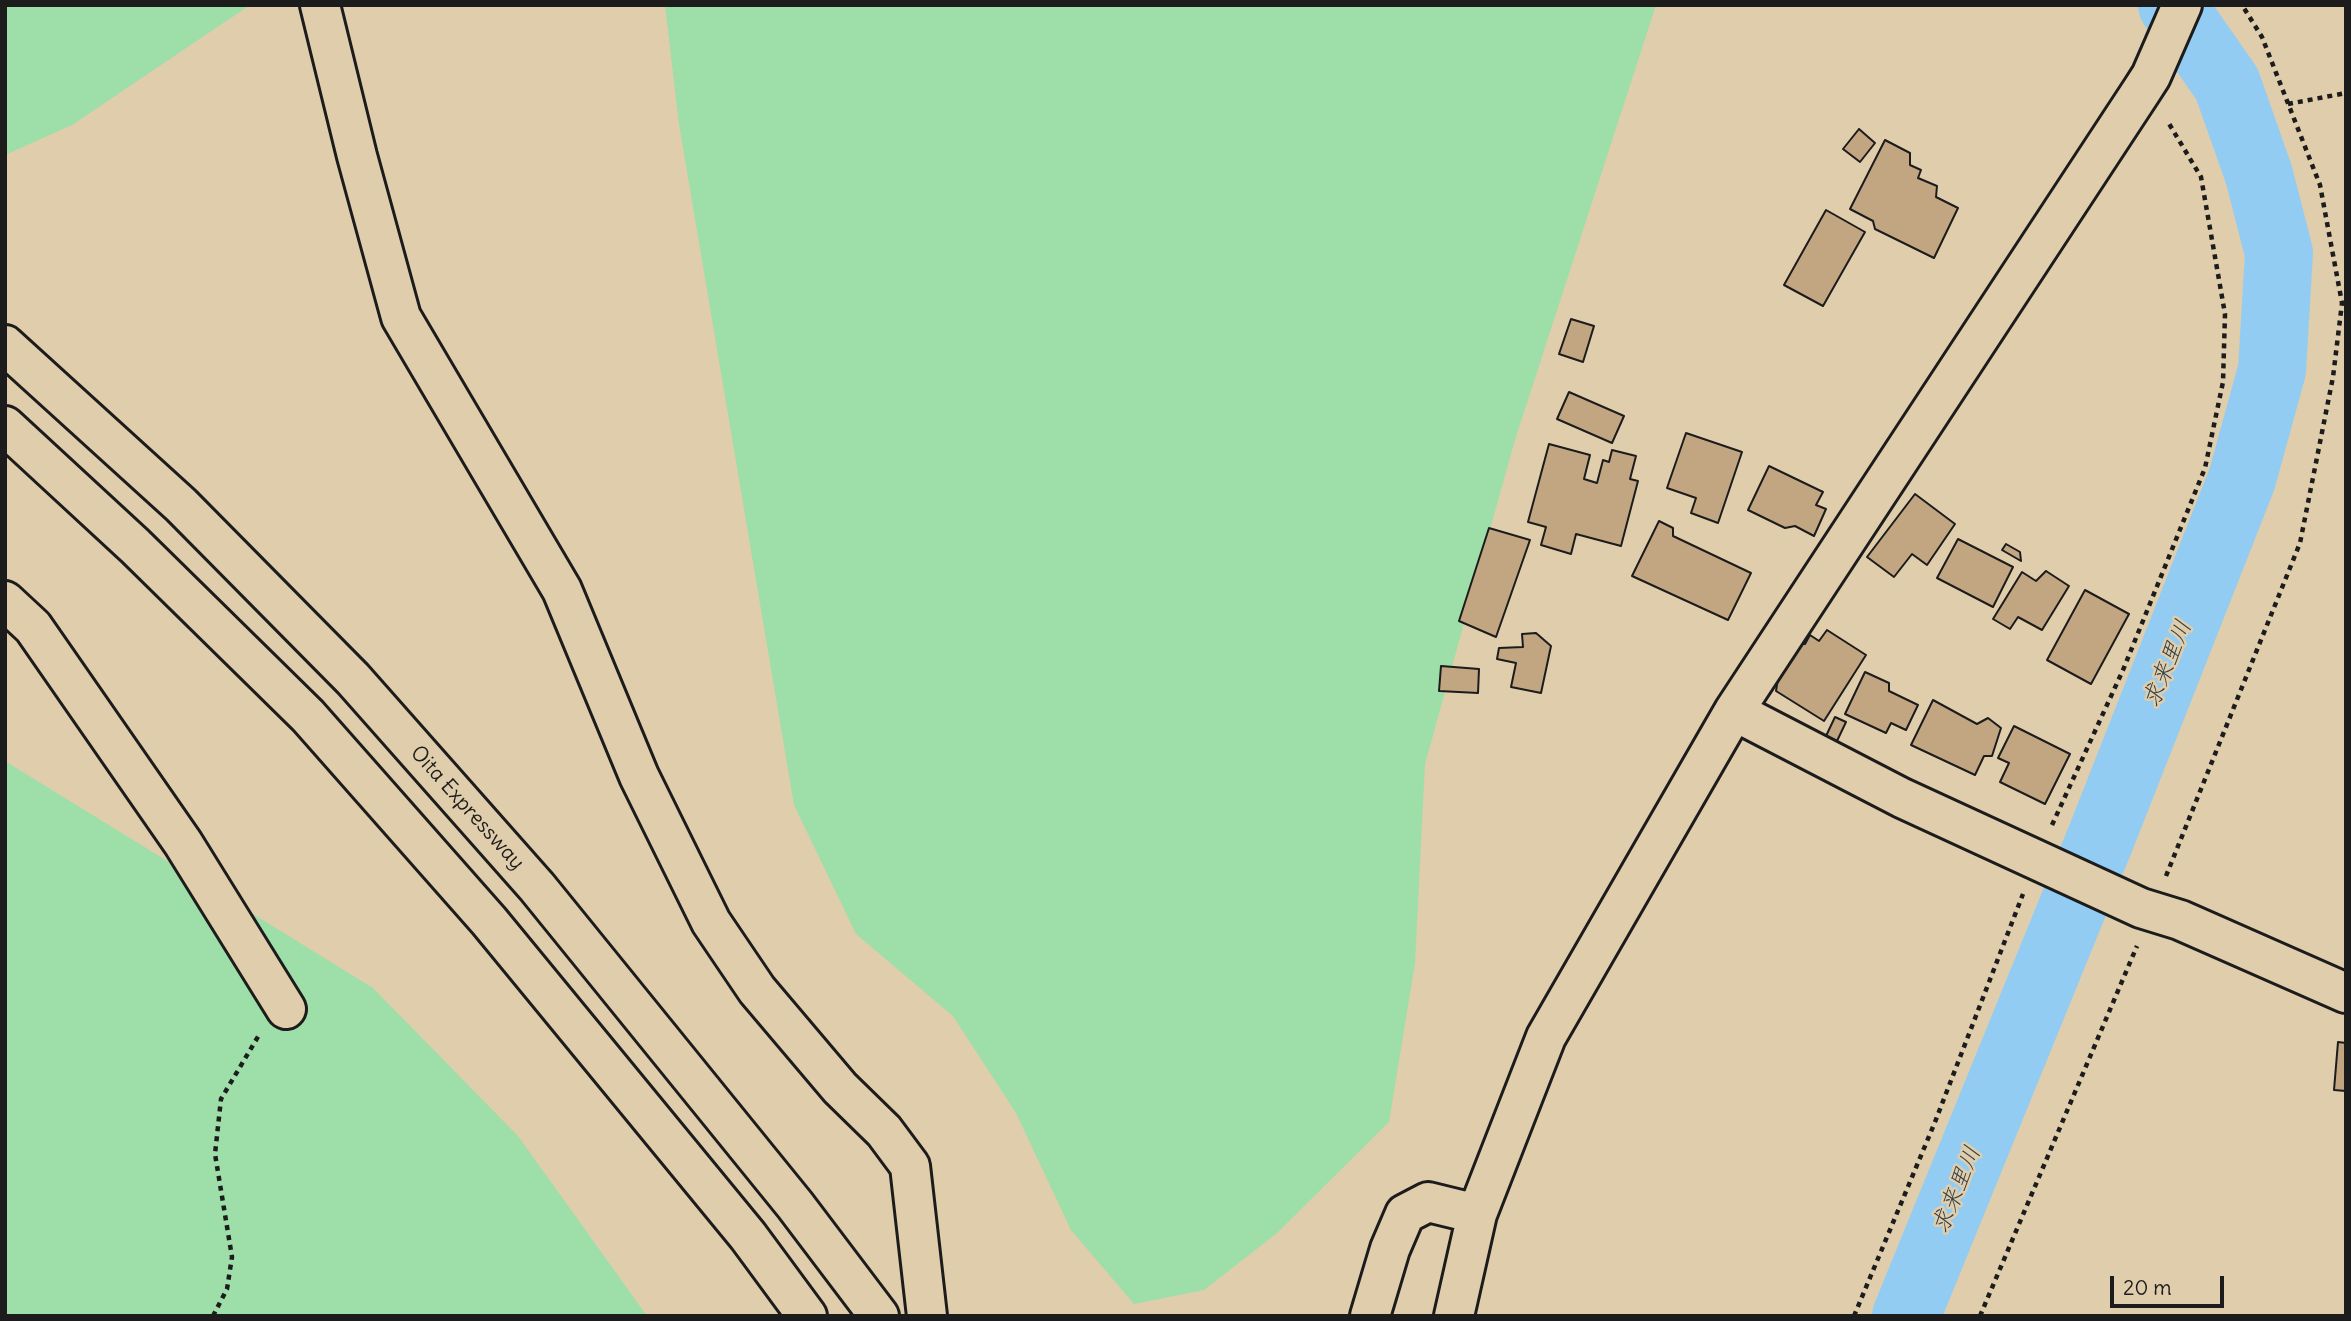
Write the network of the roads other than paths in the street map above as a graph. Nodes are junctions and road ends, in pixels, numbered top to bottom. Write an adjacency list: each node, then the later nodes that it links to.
1 (320, 5): 12 (main road)
2 (2182, 5): 6 (main road)
3 (5, 345): 11 (main road, Oita Expressway)
4 (5, 426): 10 (main road)
5 (5, 601): 8 (main road)
6 (1734, 711): 7 (main road); 9 (main road)
7 (2346, 993)
8 (286, 1009)
9 (1477, 1214): 13 (main road); 14 (main road)
10 (807, 1316)
11 (879, 1316)
12 (927, 1316)
13 (1370, 1316)
14 (1454, 1316)

